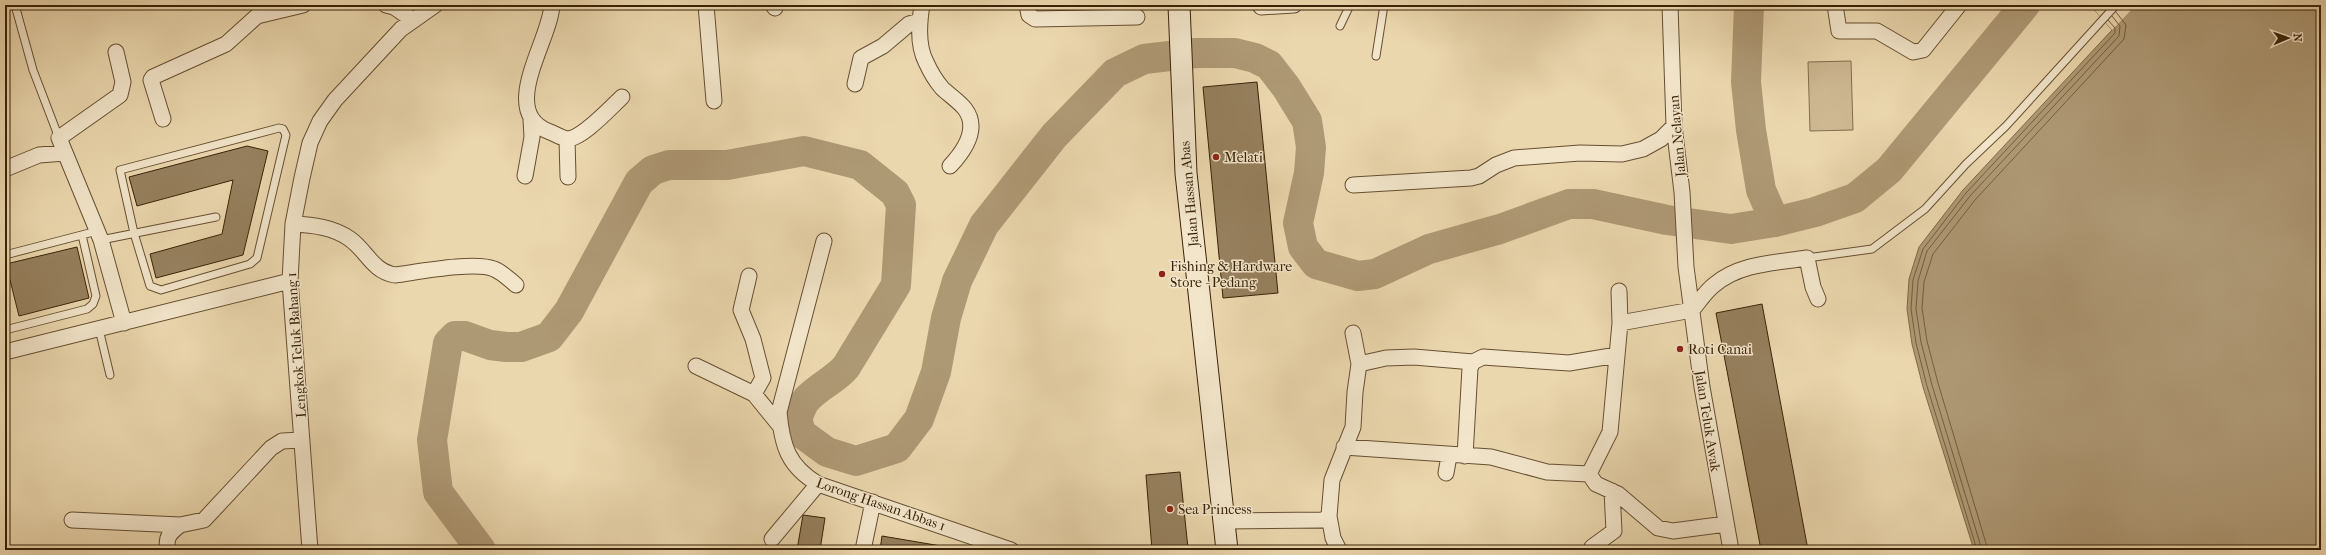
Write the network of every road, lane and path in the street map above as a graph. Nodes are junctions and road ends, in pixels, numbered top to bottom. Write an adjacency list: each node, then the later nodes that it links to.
1 (15, 5): 31 (lane)
2 (304, 5): 18 (street)
3 (386, 5): 20 (street)
4 (435, 5): 20 (street, Lengkok Teluk Bahang 1)
5 (552, 5): 29 (street)
6 (706, 5): 27 (street)
7 (922, 5): 21 (street)
8 (1027, 5): 19 (street)
9 (1180, 5): 78 (main road, Jalan Hassan Abas)
10 (1294, 5): 17 (street)
11 (1350, 5): 22 (lane)
12 (1384, 5): 24 (lane)
13 (1670, 5): 30 (street, Jalan Nelayan)
14 (1835, 5): 15 (street)
15 (1959, 5)
16 (2116, 5): 46 (lane)
17 (1261, 6)
18 (280, 7): 28 (street)
19 (1137, 17)
20 (413, 20): 40 (street, Lengkok Teluk Bahang 1)
21 (920, 21): 25 (street); 34 (street)
22 (1340, 26)
23 (116, 52): 31 (street)
24 (1376, 56)
25 (855, 84)
26 (622, 97): 32 (street)
27 (714, 101)
28 (163, 119)
29 (531, 120): 32 (street); 36 (street)
30 (1674, 126): 38 (street); 47 (street, Jalan Nelayan)
31 (59, 138): 33 (street)
32 (567, 139): 37 (street)
33 (65, 153): 35 (street); 43 (street)
34 (950, 166)
35 (5, 170)
36 (525, 176)
37 (568, 177)
38 (1353, 185)
39 (216, 217): 41 (lane)
40 (293, 224): 49 (street, Lengkok Teluk Bahang 1); 50 (street)
41 (134, 233): 41 (lane); 43 (lane)
42 (82, 235): 43 (lane); 45 (lane); 57 (lane)
43 (99, 235): 54 (street)
44 (824, 241): 66 (street, Lorong Hassan Abbas 1)
45 (5, 255)
46 (1807, 258): 52 (street); 53 (street)
47 (1686, 268): 53 (street, Jalan Teluk Awak)
48 (749, 276): 65 (street)
49 (290, 281): 54 (street); 67 (street, Lengkok Teluk Bahang 1)
50 (516, 285)
51 (1619, 291): 55 (street)
52 (1818, 299)
53 (1692, 310): 55 (street); 79 (street, Jalan Teluk Awak)
54 (124, 323): 56 (street)
55 (1620, 323): 60 (street)
56 (99, 329): 59 (street); 64 (lane)
57 (5, 330)
58 (1353, 333): 62 (street)
59 (5, 352)
60 (1617, 355): 61 (street); 72 (street)
61 (1472, 362): 62 (street); 70 (street)
62 (1359, 364): 68 (street)
63 (696, 366): 65 (street)
64 (110, 375)
65 (754, 394): 66 (street)
66 (780, 426): 73 (street, Lorong Hassan Abbas 1)
67 (302, 440): 80 (street); 85 (street, Lengkok Teluk Bahang 1)
68 (1344, 447): 69 (street); 76 (street)
69 (1449, 456): 70 (street); 71 (street)
70 (1465, 456): 72 (street)
71 (1446, 473)
72 (1588, 474): 74 (street)
73 (818, 484): 75 (street, Lorong Hassan Abbas 1); 81 (street)
74 (1612, 491): 79 (street); 83 (street)
75 (873, 502): 82 (street, Lorong Hassan Abbas 1); 86 (street)
76 (1329, 516): 78 (street); 90 (street)
77 (72, 520): 80 (street)
78 (1224, 521): 88 (main road, Jalan Hassan Abas)
79 (1726, 524): 91 (street, Jalan Teluk Awak)
80 (180, 525): 84 (street)
81 (772, 539)
82 (992, 546): 87 (street, Lorong Hassan Abbas 1)
83 (1592, 547)
84 (168, 550)
85 (310, 550)
86 (863, 550)
87 (1011, 550)
88 (1227, 550): 89 (lane)
89 (1233, 550)
90 (1340, 550)
91 (1731, 550)

